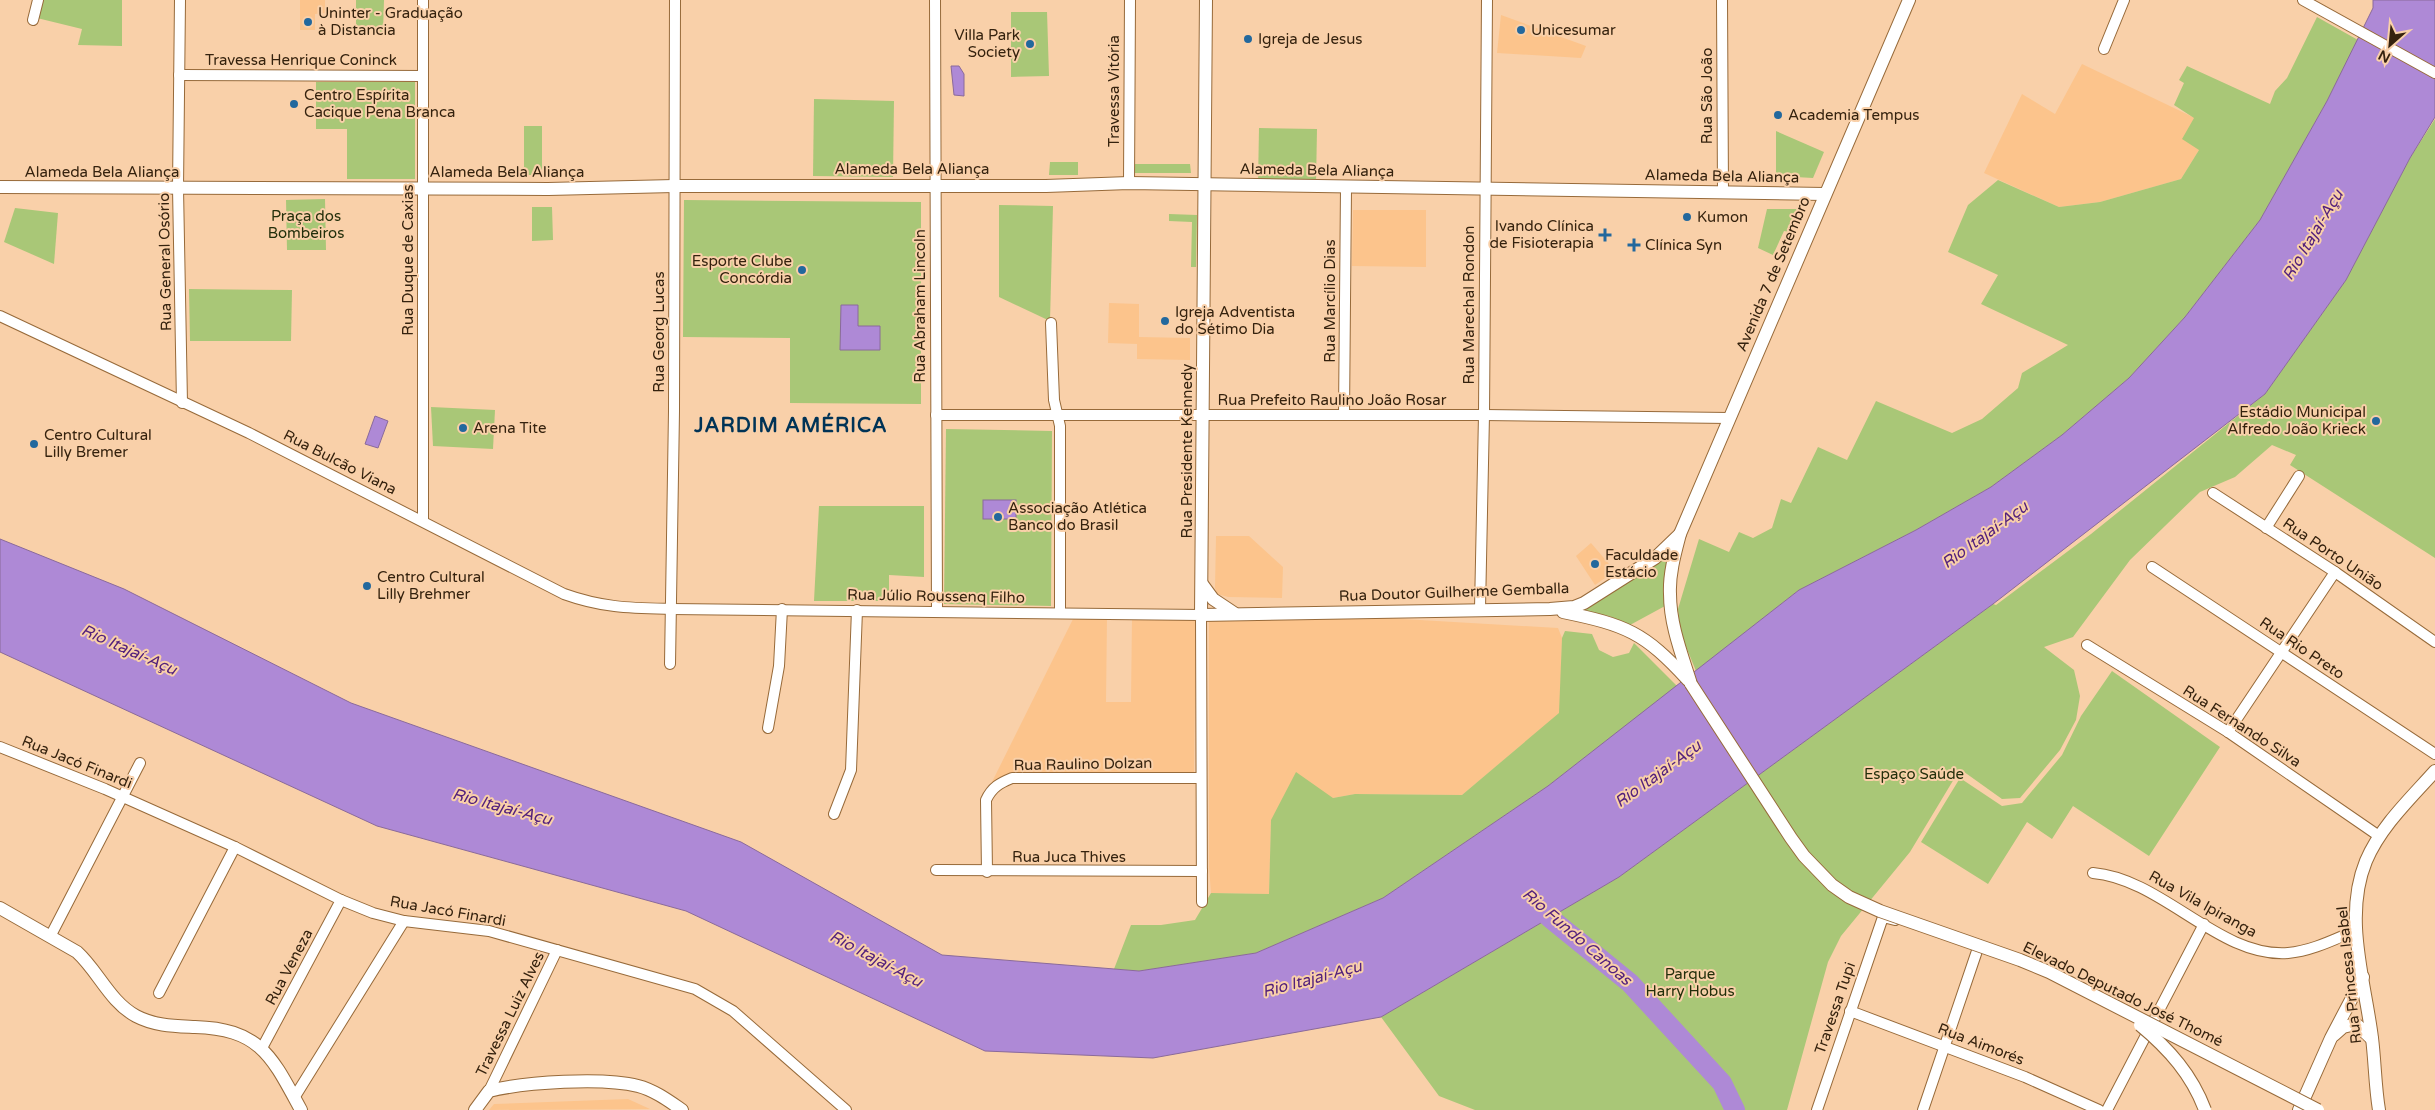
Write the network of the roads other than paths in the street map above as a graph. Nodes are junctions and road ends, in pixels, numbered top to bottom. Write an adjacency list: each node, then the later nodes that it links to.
1 (38, 0): 13 (street)
2 (180, 0): 16 (street, Rua General Osório)
3 (423, 0): 17 (street, Rua Duque de Caxias)
4 (675, 0): 21 (street, Rua Georg Lucas)
5 (935, 0): 20 (street, Rua Abraham Lincoln)
6 (1130, 0): 18 (street, Travessa Vitória)
7 (1206, 0): 19 (street, Rua Presidente Kennedy)
8 (1487, 0): 26 (street, Rua Marechal Rondon)
9 (1722, 0): 27 (street, Rua São João)
10 (1909, 0): 28 (street, Avenida 7 de Setembro)
11 (2124, 0): 14 (street)
12 (2303, 0): 15 (street)
13 (33, 20)
14 (2104, 50)
15 (2435, 73)
16 (179, 75): 17 (street, Travessa Henrique Coninck); 23 (street, Rua General Osório)
17 (423, 76): 24 (street, Rua Duque de Caxias)
18 (1129, 183): 19 (street, Alameda Bela Aliança); 20 (street, Alameda Bela Aliança)
19 (1204, 184): 25 (street, Alameda Bela Aliança); 34 (street, Rua Presidente Kennedy)
20 (934, 185): 21 (street, Alameda Bela Aliança); 32 (street, Rua Abraham Lincoln)
21 (674, 186): 24 (street, Alameda Bela Aliança); 46 (street, Rua Georg Lucas)
22 (0, 187): 23 (street, Alameda Bela Aliança)
23 (178, 188): 24 (street, Alameda Bela Aliança); 31 (street, Rua General Osório)
24 (423, 188): 40 (street, Rua Duque de Caxias)
25 (1346, 188): 26 (street, Alameda Bela Aliança); 35 (street, Rua Marcílio Dias)
26 (1485, 189): 27 (street, Alameda Bela Aliança); 36 (street, Rua Marechal Rondon)
27 (1723, 192): 28 (street, Alameda Bela Aliança)
28 (1824, 194): 37 (street, Avenida 7 de Setembro)
29 (0, 316): 31 (street, Rua Bulcão Viana)
30 (1051, 323): 33 (street)
31 (182, 403): 40 (street, Rua Bulcão Viana)
32 (936, 415): 33 (street, Rua Prefeito Raulino João Rosar); 51 (street, Rua Abraham Lincoln)
33 (1057, 415): 34 (street, Rua Prefeito Raulino João Rosar); 52 (street)
34 (1204, 415): 35 (street, Rua Prefeito Raulino João Rosar); 45 (street, Rua Presidente Kennedy)
35 (1344, 415): 36 (street, Rua Prefeito Raulino João Rosar)
36 (1484, 415): 37 (street, Rua Prefeito Raulino João Rosar); 48 (street, Rua Marechal Rondon)
37 (1729, 418): 42 (street, Avenida 7 de Setembro)
38 (2298, 476): 41 (street)
39 (2213, 493): 41 (street, Rua Porto União)
40 (422, 520): 46 (street, Rua Bulcão Viana)
41 (2266, 528): 44 (street, Rua Porto União)
42 (1680, 534): 49 (street, Rua Doutor Guilherme Gemballa); 59 (street, Elevado Deputado José Thomé)
43 (2152, 568): 57 (street, Rua Rio Preto)
44 (2335, 572): 55 (street, Rua Porto União); 57 (street)
45 (1202, 584): 53 (street); 54 (street, Rua Presidente Kennedy)
46 (672, 609): 47 (street, Rua Júlio Roussenq Filho); 58 (street, Rua Georg Lucas)
47 (782, 609): 50 (street, Rua Júlio Roussenq Filho); 60 (street)
48 (1480, 609): 49 (street, Rua Doutor Guilherme Gemballa); 53 (street, Rua Doutor Guilherme Gemballa)
49 (1550, 609): 59 (street, Elevado Deputado José Thomé)
50 (857, 610): 51 (street, Rua Júlio Roussenq Filho); 68 (street)
51 (937, 611): 52 (street, Rua Júlio Roussenq Filho)
52 (1060, 613): 54 (street, Rua Júlio Roussenq Filho)
53 (1237, 614): 54 (street, Rua Doutor Guilherme Gemballa)
54 (1201, 615): 66 (street, Rua Presidente Kennedy)
55 (2435, 642)
56 (2087, 645): 61 (street, Rua Fernando Silva)
57 (2281, 652): 61 (street); 63 (street, Rua Rio Preto)
58 (670, 664)
59 (1691, 684): 87 (street, Elevado Deputado José Thomé, bridge)
60 (768, 728)
61 (2228, 732): 69 (street, Rua Fernando Silva)
62 (0, 747): 67 (street, Rua Jacó Finardi)
63 (2435, 754)
64 (140, 763): 67 (street)
65 (2435, 771): 69 (street, Rua Princesa Isabel)
66 (1201, 778): 72 (street, Rua Presidente Kennedy); 73 (street, Rua Raulino Dolzan)
67 (123, 797): 70 (street, Rua Jacó Finardi); 81 (street)
68 (834, 814)
69 (2380, 836): 80 (street, Rua Princesa Isabel)
70 (235, 847): 75 (street, Rua Jacó Finardi); 85 (street)
71 (936, 870): 73 (street, Rua Juca Thives)
72 (1202, 871): 73 (street, Rua Juca Thives); 76 (street, Rua Presidente Kennedy)
73 (987, 872)
74 (2093, 873): 79 (street, Rua Vila Ipiranga)
75 (341, 900): 78 (street, Rua Jacó Finardi); 92 (street, Rua Veneza)
76 (1202, 902)
77 (0, 908): 81 (street)
78 (404, 921): 83 (street, Rua Jacó Finardi); 94 (street)
79 (2204, 924): 80 (street, Rua Vila Ipiranga); 88 (street)
80 (2357, 930): 84 (street, Rua Princesa Isabel)
81 (51, 935): 92 (street)
82 (1979, 945): 86 (street, Travessa Tupi); 88 (street); 91 (street)
83 (557, 950): 93 (street, Travessa Luiz Alves); 99 (street, Rua Jacó Finardi)
84 (2363, 977): 89 (street); 90 (street, Rua Princesa Isabel)
85 (159, 993)
86 (1850, 1011): 91 (street, Rua Aimorés); 100 (street, Travessa Tupi)
87 (2123, 1011): 104 (street, bridge); 105 (street, Elevado Deputado José Thomé, bridge)
88 (2153, 1024): 95 (street); 103 (street)
89 (2331, 1038): 90 (street); 95 (street)
90 (2372, 1039): 106 (street, Rua Princesa Isabel)
91 (1945, 1046): 101 (street); 102 (street, Rua Aimorés)
92 (262, 1048): 94 (street)
93 (489, 1091): 97 (street); 98 (street)
94 (294, 1098): 96 (street)
95 (2301, 1105)
96 (301, 1110)
97 (476, 1110)
98 (682, 1110)
99 (846, 1110)
100 (1817, 1110)
101 (1923, 1110)
102 (2099, 1110)
103 (2107, 1110)
104 (2205, 1110)
105 (2318, 1110)
106 (2379, 1110)

